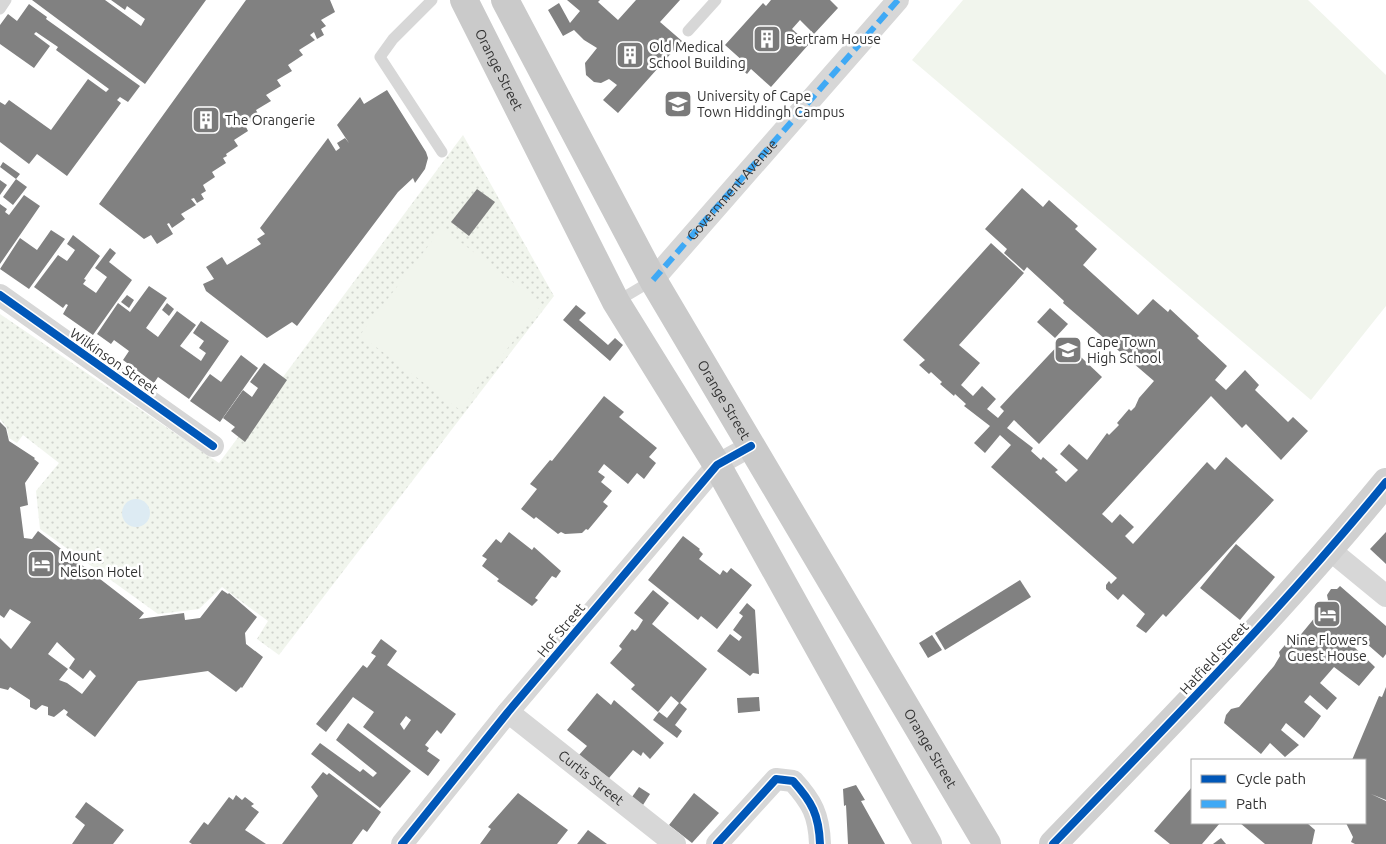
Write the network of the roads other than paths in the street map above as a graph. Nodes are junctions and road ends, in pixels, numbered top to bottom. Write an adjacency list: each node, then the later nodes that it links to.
1 (6, 0): 7 (lane)
2 (432, 0): 9 (lane)
3 (464, 0): 12 (main road, Orange Street)
4 (505, 0): 10 (main road, Orange Street)
5 (716, 0): 8 (lane)
6 (898, 0): 10 (street, Government Avenue)
7 (0, 9)
8 (688, 31)
9 (442, 152)
10 (654, 280): 12 (lane, Government Avenue); 14 (main road, Orange Street)
11 (0, 295): 13 (street, Wilkinson Street)
12 (616, 302): 15 (main road, Orange Street)
13 (213, 446)
14 (751, 446): 15 (street, Hof Street); 25 (main road, Orange Street)
15 (717, 465): 19 (street, Hof Street); 24 (main road, Orange Street)
16 (1386, 482): 17 (street, Hatfield Street)
17 (1330, 550): 18 (street); 26 (street, Hatfield Street)
18 (1386, 596)
19 (508, 712): 20 (street, Hof Street); 21 (street, Curtis Street)
20 (402, 844)
21 (675, 844)
22 (717, 844): 23 (street)
23 (820, 844)
24 (928, 844)
25 (987, 844)
26 (1053, 844)

